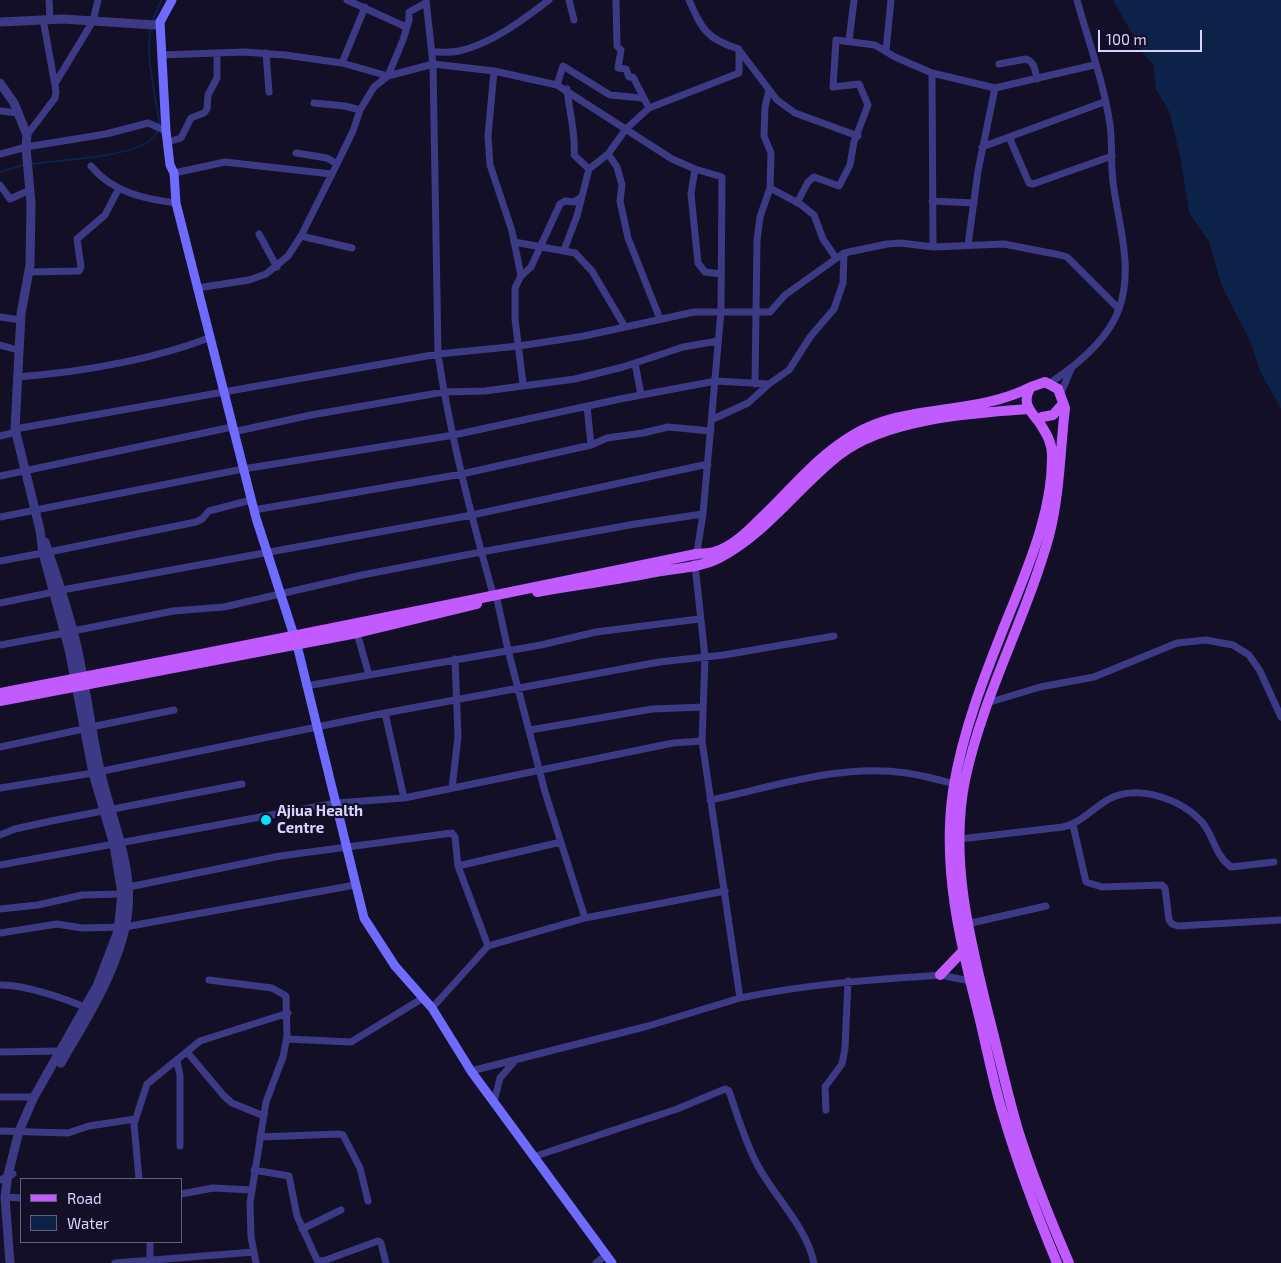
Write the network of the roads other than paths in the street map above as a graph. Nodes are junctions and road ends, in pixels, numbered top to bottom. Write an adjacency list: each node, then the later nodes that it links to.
1 (49, 0): 14 (street)
2 (98, 0): 16 (street)
3 (172, 0): 18 (main road)
4 (347, 0): 13 (street)
5 (549, 0): 23 (street)
6 (568, 0): 15 (street)
7 (616, 0): 42 (street)
8 (689, 0): 21 (street)
9 (854, 0): 20 (street)
10 (891, 0): 22 (street)
11 (1077, 0): 30 (street)
12 (426, 1): 19 (street); 23 (street)
13 (365, 7): 19 (street); 27 (street)
14 (46, 19): 16 (street); 17 (street); 35 (street)
15 (574, 20)
16 (94, 21): 18 (street); 35 (street)
17 (0, 22)
18 (157, 24): 26 (main road)
19 (406, 27): 33 (street)
20 (849, 41): 22 (street); 52 (street)
21 (739, 50): 40 (street); 45 (street)
22 (886, 50): 32 (street)
23 (432, 52): 28 (street)
24 (217, 53): 25 (street); 26 (street); 54 (street)
25 (266, 54): 27 (street); 41 (street)
26 (161, 55): 50 (main road)
27 (342, 63): 33 (street)
28 (433, 64): 31 (street); 33 (street); 105 (street)
29 (998, 64): 34 (street)
30 (1094, 65): 34 (street); 43 (street)
31 (494, 71): 37 (street); 80 (street)
32 (932, 73): 38 (street); 73 (street)
33 (388, 76): 46 (street)
34 (1037, 79): 38 (street)
35 (56, 82): 51 (street)
36 (0, 83): 48 (street)
37 (557, 85): 39 (street); 42 (street)
38 (995, 88): 56 (street)
39 (566, 90): 49 (street); 63 (street)
40 (769, 90): 52 (street); 69 (street)
41 (269, 92)
42 (642, 98): 45 (street)
43 (1104, 102): 53 (street); 60 (street)
44 (314, 103): 46 (street)
45 (649, 108): 49 (street)
46 (360, 110): 61 (street)
47 (0, 111): 48 (street)
48 (19, 113): 51 (street)
49 (626, 129): 59 (street); 64 (street)
50 (164, 130): 54 (main road); 55 (street)
51 (27, 135): 55 (street)
52 (858, 136): 75 (street)
53 (1009, 137): 56 (street); 60 (street)
54 (168, 142): 65 (main road)
55 (26, 147): 58 (street); 70 (street)
56 (982, 147): 76 (street)
57 (296, 153): 61 (street)
58 (0, 154)
59 (608, 154): 63 (street); 97 (street)
60 (1112, 156): 93 (street)
61 (337, 164): 66 (street)
62 (91, 166): 68 (street)
63 (589, 169): 71 (street)
64 (695, 169): 90 (street); 90 (street)
65 (174, 173): 66 (street); 74 (main road)
66 (331, 174): 79 (street)
67 (0, 184): 72 (street)
68 (119, 188): 74 (street); 89 (street)
69 (770, 188): 75 (street); 95 (street)
70 (30, 190): 72 (street); 89 (street)
71 (580, 198): 82 (street); 85 (street)
72 (8, 199): 77 (street)
73 (932, 201): 76 (street); 83 (street)
74 (176, 203): 92 (main road)
75 (798, 203): 87 (street)
76 (974, 203): 81 (street)
77 (0, 204)
78 (259, 234): 88 (street)
79 (301, 236): 84 (street); 88 (street)
80 (514, 242): 82 (street); 91 (street)
81 (968, 245): 83 (street); 93 (street)
82 (541, 246): 85 (street); 91 (street)
83 (933, 247): 86 (street)
84 (352, 248)
85 (564, 250): 99 (street)
86 (844, 253): 87 (street); 113 (street)
87 (836, 258): 95 (street)
88 (277, 266): 92 (street)
89 (29, 272): 98 (street)
90 (721, 274): 94 (street)
91 (521, 276): 103 (street)
92 (197, 288): 100 (main road)
93 (1119, 309): 107 (street)
94 (721, 311): 95 (street); 97 (street); 101 (street)
95 (757, 312): 112 (street)
96 (0, 317): 98 (street)
97 (660, 319): 99 (street)
98 (20, 320): 104 (street)
99 (626, 327): 103 (street)
100 (209, 338): 108 (street); 115 (main road)
101 (718, 341): 106 (street); 109 (street)
102 (0, 345): 104 (street)
103 (519, 346): 105 (street); 111 (street)
104 (18, 350): 108 (street)
105 (438, 354): 115 (street); 116 (street)
106 (635, 363): 111 (street); 118 (street)
107 (1071, 369): 110 (street); 117 (street)
108 (17, 378): 124 (street)
109 (716, 381): 112 (street); 118 (street); 122 (street)
110 (1050, 383): 114 (main road); 117 (main road)
111 (524, 384): 116 (street)
112 (755, 384): 113 (street)
113 (769, 384): 122 (street)
114 (1031, 387): 120 (main road); 144 (main road)
115 (222, 392): 124 (street); 125 (main road)
116 (444, 392): 125 (street); 127 (street)
117 (1061, 393): 121 (main road)
118 (641, 395): 119 (street)
119 (587, 406): 127 (street); 129 (street)
120 (1028, 408): 123 (main road); 146 (main road)
121 (1065, 408): 123 (main road); 167 (main road)
122 (713, 419): 126 (street)
123 (1039, 422): 180 (main road)
124 (16, 430): 128 (street); 132 (street)
125 (232, 430): 131 (main road); 132 (street)
126 (711, 431): 129 (street); 130 (street)
127 (454, 435): 131 (street); 133 (street)
128 (0, 436)
129 (591, 445): 133 (street)
130 (708, 464): 138 (street); 139 (street)
131 (242, 469): 135 (main road); 137 (street)
132 (24, 471): 134 (street); 137 (street)
133 (462, 474): 136 (street); 139 (street)
134 (0, 476)
135 (251, 500): 136 (main road); 141 (street)
136 (254, 510): 142 (main road)
137 (34, 511): 140 (street); 141 (street)
138 (703, 514): 143 (street); 144 (street)
139 (472, 515): 142 (street); 143 (street)
140 (0, 517)
141 (46, 552): 145 (street); 147 (street)
142 (266, 552): 147 (street); 148 (main road)
143 (481, 552): 148 (street); 149 (street)
144 (696, 554): 146 (street); 149 (main road)
145 (0, 561)
146 (695, 565): 149 (main road); 151 (street)
147 (58, 591): 150 (street); 152 (street)
148 (280, 594): 152 (street); 155 (main road)
149 (495, 596): 153 (main road); 155 (main road); 157 (street)
150 (0, 603)
151 (699, 619): 157 (street); 158 (street)
152 (69, 632): 156 (street); 161 (street)
153 (357, 633): 155 (main road); 160 (street)
154 (834, 636): 158 (street)
155 (295, 641): 161 (main road); 162 (main road)
156 (0, 645)
157 (508, 650): 159 (street); 163 (street)
158 (705, 657): 163 (street); 168 (street)
159 (455, 659): 160 (street); 166 (street)
160 (369, 675): 162 (street)
161 (79, 682): 164 (main road); 165 (main road); 173 (street)
162 (306, 686): 172 (main road)
163 (518, 690): 166 (street); 174 (street)
164 (0, 693)
165 (0, 701)
166 (456, 701): 170 (street); 182 (street)
167 (987, 703): 171 (street); 189 (main road)
168 (703, 706): 174 (street); 175 (street)
169 (174, 710): 173 (street)
170 (385, 713): 172 (street); 183 (street)
171 (1281, 717)
172 (315, 727): 178 (street); 185 (main road)
173 (87, 728): 176 (street); 178 (street)
174 (530, 730): 177 (street)
175 (702, 741): 177 (street); 184 (street)
176 (0, 746)
177 (540, 772): 182 (street); 190 (street)
178 (96, 773): 181 (street); 186 (street)
179 (242, 784): 186 (street)
180 (955, 784): 184 (street); 208 (main road)
181 (0, 788)
182 (452, 788): 183 (street)
183 (404, 798): 185 (street)
184 (710, 800): 198 (street)
185 (336, 804): 191 (street); 192 (main road)
186 (107, 810): 188 (street); 191 (street)
187 (1073, 825): 189 (street); 193 (street); 203 (street)
188 (0, 835)
189 (960, 839): 204 (main road)
190 (561, 842): 195 (street); 202 (street)
191 (117, 844): 194 (street); 197 (street); 199 (street)
192 (346, 846): 195 (street); 196 (main road); 197 (street)
193 (1274, 862)
194 (0, 865)
195 (458, 866): 207 (street)
196 (355, 885): 205 (street); 214 (main road)
197 (130, 887): 205 (street)
198 (725, 892): 202 (street); 215 (street)
199 (122, 894): 201 (street); 205 (street)
200 (1046, 906): 204 (street)
201 (0, 909)
202 (585, 918): 207 (street)
203 (1281, 920)
204 (967, 924): 261 (main road)
205 (122, 927): 206 (street); 217 (street)
206 (0, 933)
207 (488, 946): 216 (street)
208 (962, 952): 209 (main road); 212 (main road)
209 (940, 975): 211 (street); 212 (street)
210 (209, 980): 218 (street)
211 (848, 981): 215 (street); 229 (street)
212 (970, 981): 260 (main road)
213 (0, 985): 217 (street)
214 (423, 998): 216 (main road); 219 (street)
215 (740, 998): 223 (street)
216 (432, 1008): 225 (main road)
217 (88, 1009): 220 (street); 233 (street)
218 (288, 1013): 219 (street); 222 (street)
219 (287, 1039): 230 (street)
220 (60, 1051): 221 (street); 227 (street)
221 (0, 1052)
222 (187, 1052): 224 (street); 230 (street)
223 (516, 1061): 225 (street); 228 (street)
224 (177, 1062): 231 (street); 235 (street)
225 (471, 1071): 228 (main road)
226 (0, 1097): 227 (street)
227 (34, 1097): 233 (street)
228 (494, 1102): 236 (main road)
229 (826, 1110)
230 (264, 1116): 234 (street)
231 (135, 1119): 233 (street); 239 (street)
232 (0, 1131): 233 (street)
233 (22, 1132): 238 (street)
234 (260, 1137): 237 (street); 244 (street)
235 (180, 1146)
236 (533, 1157): 250 (main road); 259 (street)
237 (254, 1170): 240 (street); 247 (street)
238 (7, 1177): 242 (street)
239 (139, 1178)
240 (251, 1190): 241 (street); 249 (street)
241 (182, 1194)
242 (8, 1197): 243 (street); 246 (street); 254 (street)
243 (20, 1198)
244 (368, 1201)
245 (342, 1210): 247 (street)
246 (3, 1223): 253 (street)
247 (302, 1229): 252 (street)
248 (150, 1243): 251 (street)
249 (254, 1252): 251 (street); 256 (street)
250 (609, 1259): 258 (street)
251 (150, 1262): 255 (street)
252 (320, 1262): 257 (street)
253 (10, 1263)
254 (15, 1263)
255 (115, 1263)
256 (256, 1263)
257 (386, 1263)
258 (596, 1263)
259 (814, 1263)
260 (1057, 1263)
261 (1069, 1263)

